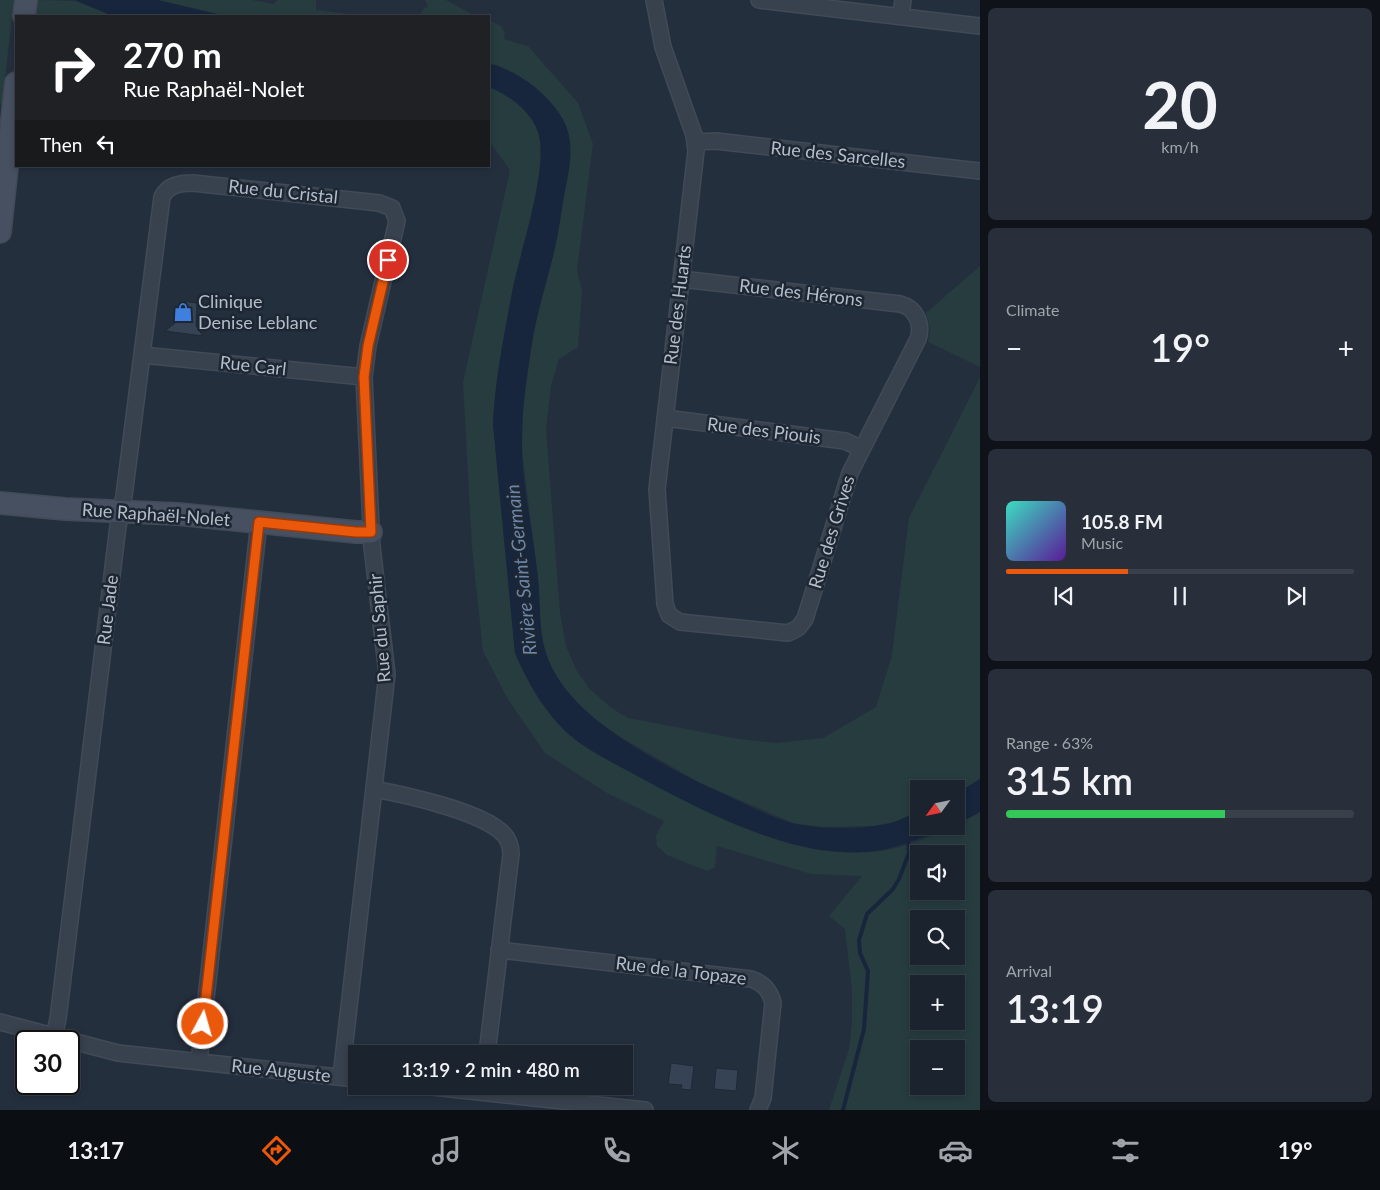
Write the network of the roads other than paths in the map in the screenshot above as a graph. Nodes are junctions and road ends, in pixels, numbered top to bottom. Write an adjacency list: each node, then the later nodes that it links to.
1 (26, 0): 5 (street)
2 (654, 0): 9 (street, Rue des Huarts)
3 (759, 0): 6 (street)
4 (902, 0): 6 (street)
5 (24, 15)
6 (901, 16): 7 (street)
7 (980, 26)
8 (15, 92): 13 (street)
9 (696, 142): 10 (street, Rue des Sarcelles); 14 (street, Rue des Huarts)
10 (980, 171)
11 (169, 187): 12 (street, Rue du Cristal); 16 (street, Rue Jade)
12 (395, 211): 17 (street, Rue du Saphir)
13 (0, 232)
14 (681, 279): 15 (street, Rue des Hérons); 18 (street, Rue des Huarts)
15 (917, 317): 19 (street, Rue des Grives)
16 (142, 355): 17 (street, Rue Carl); 21 (street, Rue Jade)
17 (364, 377): 23 (street, Rue du Saphir)
18 (665, 418): 19 (street, Rue des Piouis); 24 (street, Rue des Huarts)
19 (862, 449): 24 (street, Rue des Grives)
20 (0, 503): 21 (street, Rue Raphaël-Nolet)
21 (121, 512): 22 (street, Rue Raphaël-Nolet); 29 (street, Rue Jade)
22 (259, 522): 23 (street, Rue Raphaël-Nolet); 32 (street)
23 (371, 532): 25 (street, Rue du Saphir)
24 (669, 614)
25 (374, 789): 26 (street); 33 (street, Rue du Saphir)
26 (499, 950): 31 (street); 38 (street, Rue de la Topaze)
27 (0, 1022): 28 (street, Rue Auguste)
28 (31, 1030)
29 (55, 1030)
30 (80, 1043): 32 (street, Rue Auguste)
31 (488, 1045)
32 (199, 1062): 33 (street, Rue Auguste)
33 (341, 1077): 34 (street, Rue Auguste)
34 (348, 1078)
35 (528, 1095): 36 (street)
36 (629, 1109): 37 (street)
37 (645, 1110)
38 (758, 1110)

